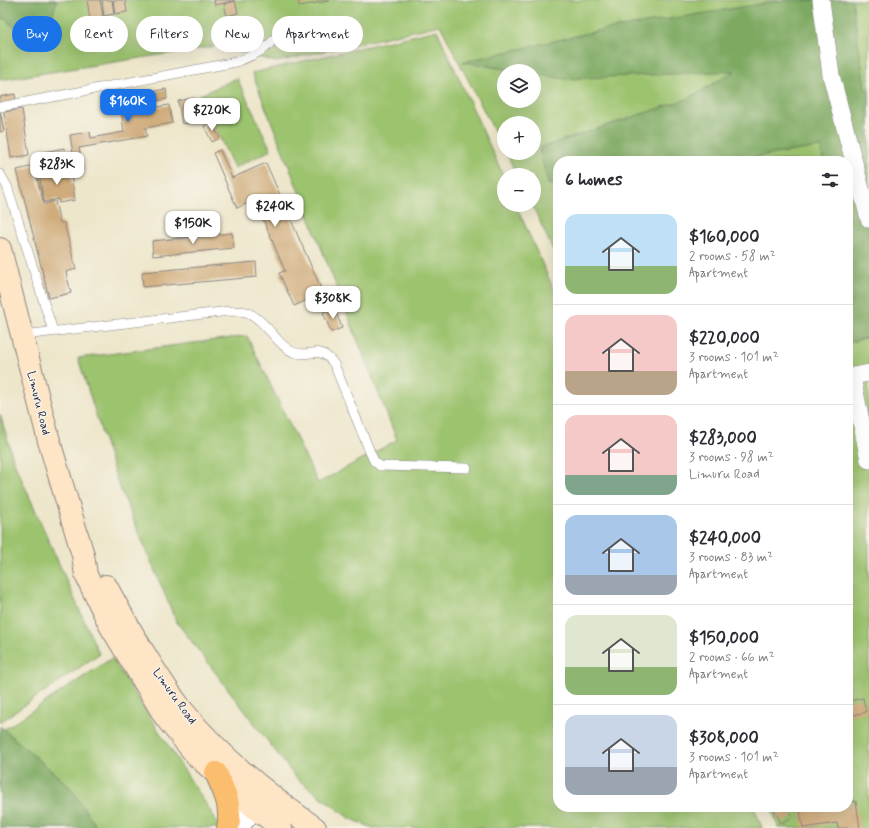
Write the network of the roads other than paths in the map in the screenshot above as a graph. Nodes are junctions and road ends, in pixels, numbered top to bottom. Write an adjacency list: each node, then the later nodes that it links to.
1 (821, 0): 4 (street)
2 (272, 44): 3 (lane)
3 (0, 107)
4 (853, 156)
5 (853, 157): 7 (street)
6 (0, 174): 9 (lane)
7 (869, 219)
8 (1, 258): 10 (main road, Limuru Road)
9 (54, 331): 10 (lane); 15 (lane)
10 (22, 335): 16 (main road, Limuru Road)
11 (869, 374): 12 (street)
12 (853, 377)
13 (853, 390): 14 (street)
14 (869, 460)
15 (467, 468)
16 (83, 555): 17 (main road, Limuru Road); 18 (main road, Limuru Road)
17 (216, 773): 18 (main road, Limuru Road); 19 (main road)
18 (262, 808): 20 (street); 21 (main road, Limuru Road); 22 (main road, Limuru Road)
19 (228, 828)
20 (236, 828)
21 (281, 828)
22 (315, 828)

